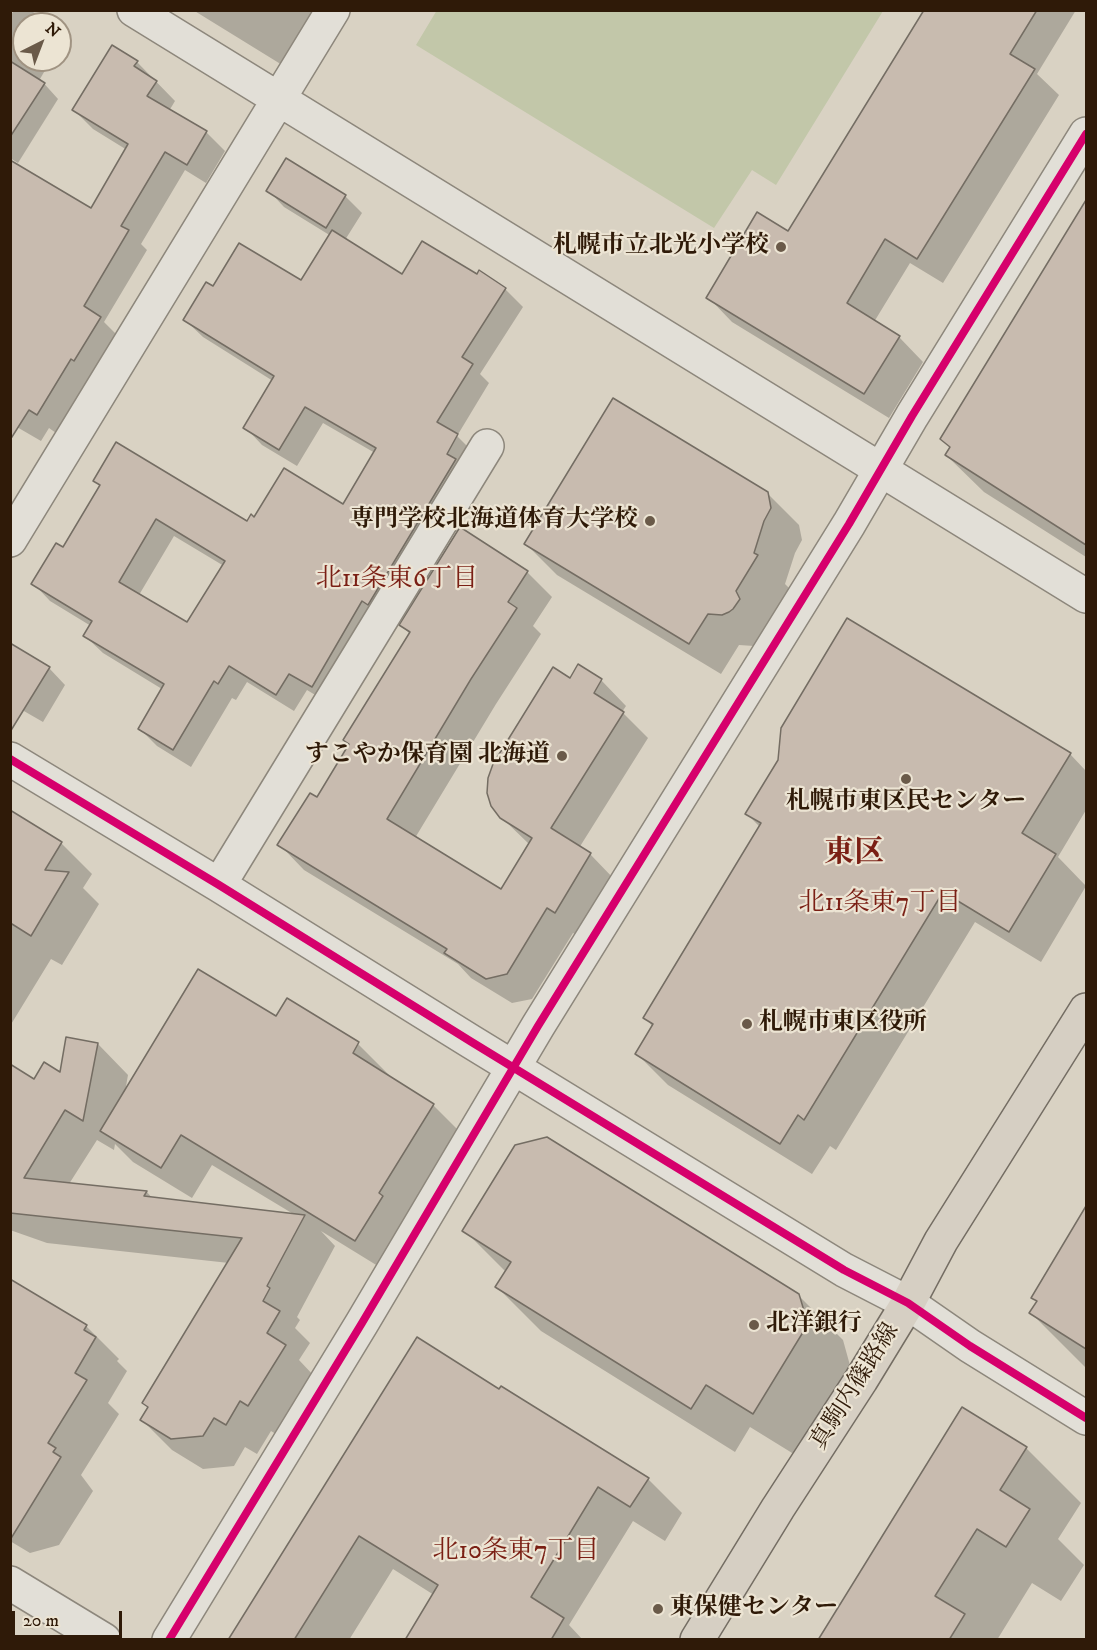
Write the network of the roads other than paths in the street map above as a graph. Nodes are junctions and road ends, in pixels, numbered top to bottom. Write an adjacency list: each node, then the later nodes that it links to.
1 (134, 10): 3 (street)
2 (333, 10): 3 (street)
3 (279, 100): 6 (street); 7 (street)
4 (1086, 134): 6 (street)
5 (487, 447): 10 (street)
6 (880, 470): 8 (street); 12 (street)
7 (10, 540)
8 (1086, 596)
9 (10, 759): 10 (street)
10 (219, 885): 12 (street)
11 (1086, 1010): 13 (main road, 真駒内篠路線)
12 (514, 1068): 13 (street); 17 (street)
13 (908, 1303): 14 (street); 18 (main road, 真駒内篠路線)
14 (1086, 1418)
15 (10, 1583): 16 (street)
16 (105, 1640)
17 (169, 1640)
18 (697, 1640)

